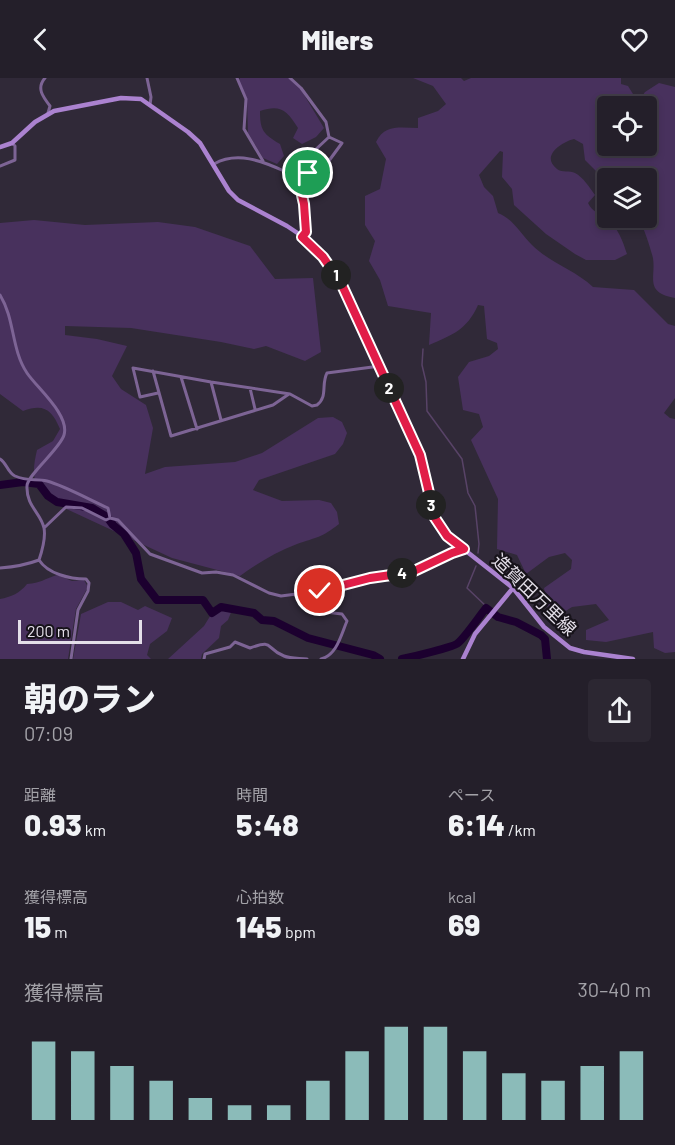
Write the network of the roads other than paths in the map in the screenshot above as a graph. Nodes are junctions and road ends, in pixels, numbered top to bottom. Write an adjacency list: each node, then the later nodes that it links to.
1 (45, 78): 6 (street)
2 (147, 78): 5 (street)
3 (237, 78): 11 (street)
4 (290, 78): 7 (street)
5 (150, 105): 6 (main road, 造賀田万里線); 12 (main road, 造賀田万里線)
6 (47, 114): 8 (main road, 造賀田万里線)
7 (329, 137): 10 (street); 14 (street)
8 (12, 143): 9 (main road, 造賀田万里線); 13 (street)
9 (0, 147)
10 (313, 152)
11 (264, 163): 12 (street); 14 (street)
12 (214, 164): 15 (main road, 造賀田万里線)
13 (0, 166)
14 (313, 178): 15 (street)
15 (302, 237): 17 (main road, 造賀田万里線)
16 (0, 295): 28 (street)
17 (380, 366): 23 (street); 31 (main road, 造賀田万里線)
18 (153, 371): 19 (street); 22 (street); 22 (street)
19 (181, 377): 20 (street); 26 (street)
20 (211, 382): 21 (street); 25 (street)
21 (250, 388): 23 (street); 24 (street)
22 (158, 393): 26 (street)
23 (290, 394): 24 (street)
24 (255, 409): 25 (street)
25 (221, 420): 26 (street)
26 (197, 429)
27 (0, 459): 28 (street)
28 (28, 481): 29 (street); 30 (street)
29 (108, 519): 30 (street); 35 (street)
30 (44, 528): 32 (street)
31 (464, 549): 34 (main road, 造賀田万里線); 35 (street)
32 (39, 560): 33 (street); 36 (street)
33 (0, 568)
34 (513, 588): 40 (main road); 41 (main road, 造賀田万里線)
35 (320, 591): 39 (street)
36 (71, 659)
37 (204, 659): 38 (street)
38 (308, 659)
39 (321, 659)
40 (463, 659)
41 (633, 659)

